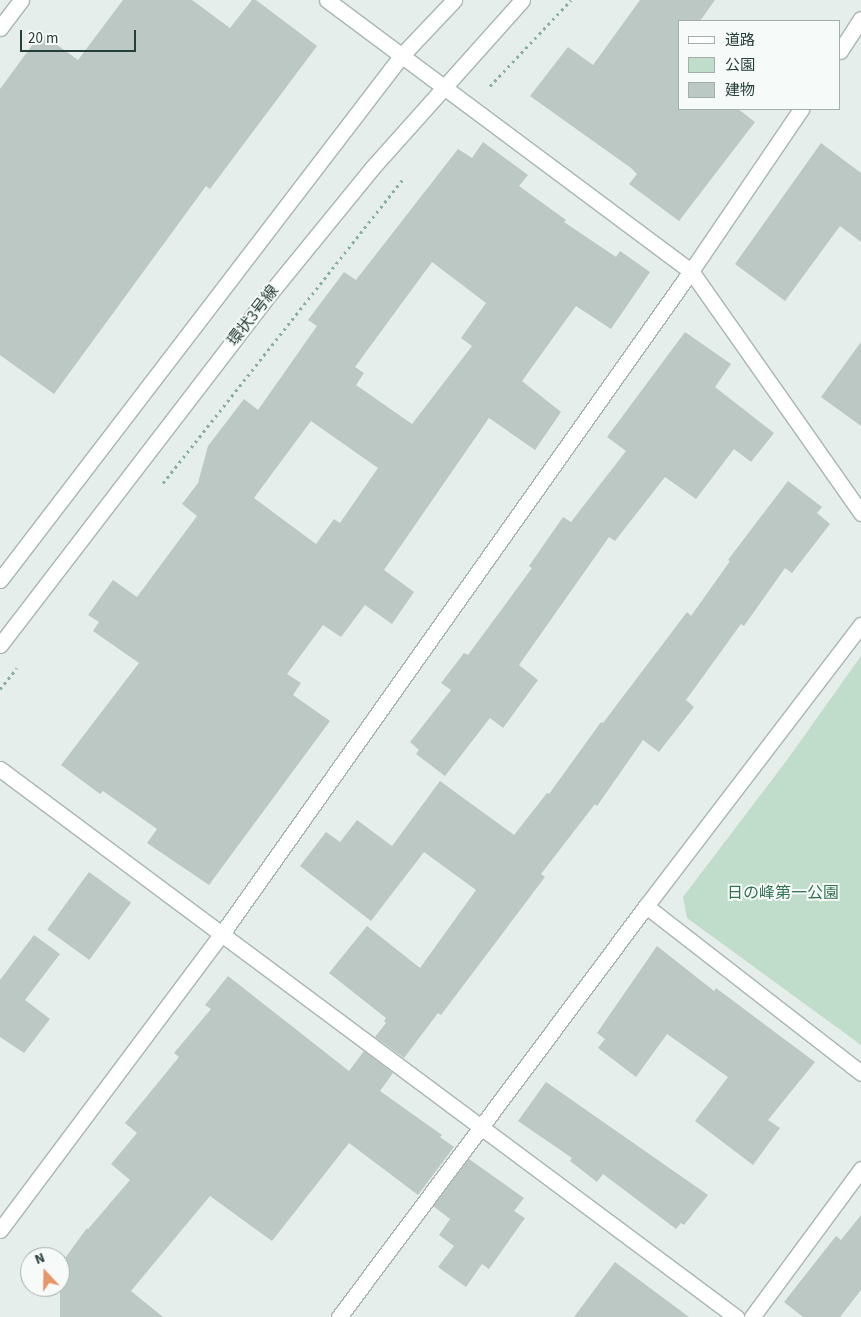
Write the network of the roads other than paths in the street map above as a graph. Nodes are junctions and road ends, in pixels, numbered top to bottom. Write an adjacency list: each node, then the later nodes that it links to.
1 (21, 0): 6 (street)
2 (327, 0): 8 (street)
3 (454, 0): 8 (street)
4 (522, 0): 9 (street, 環状3号線)
5 (861, 19): 7 (street)
6 (0, 28)
7 (841, 49)
8 (402, 54): 9 (street); 13 (street)
9 (443, 87): 11 (street); 15 (street, 環状3号線)
10 (800, 110): 11 (street)
11 (691, 272): 12 (street); 18 (street)
12 (861, 513)
13 (0, 580)
14 (861, 625): 17 (street)
15 (0, 645)
16 (0, 769): 18 (street)
17 (646, 906): 19 (street); 20 (street)
18 (221, 935): 20 (street); 22 (street)
19 (861, 1073)
20 (479, 1127): 23 (street); 24 (street)
21 (861, 1169): 25 (street)
22 (0, 1230)
23 (339, 1317)
24 (736, 1317)
25 (752, 1317)

